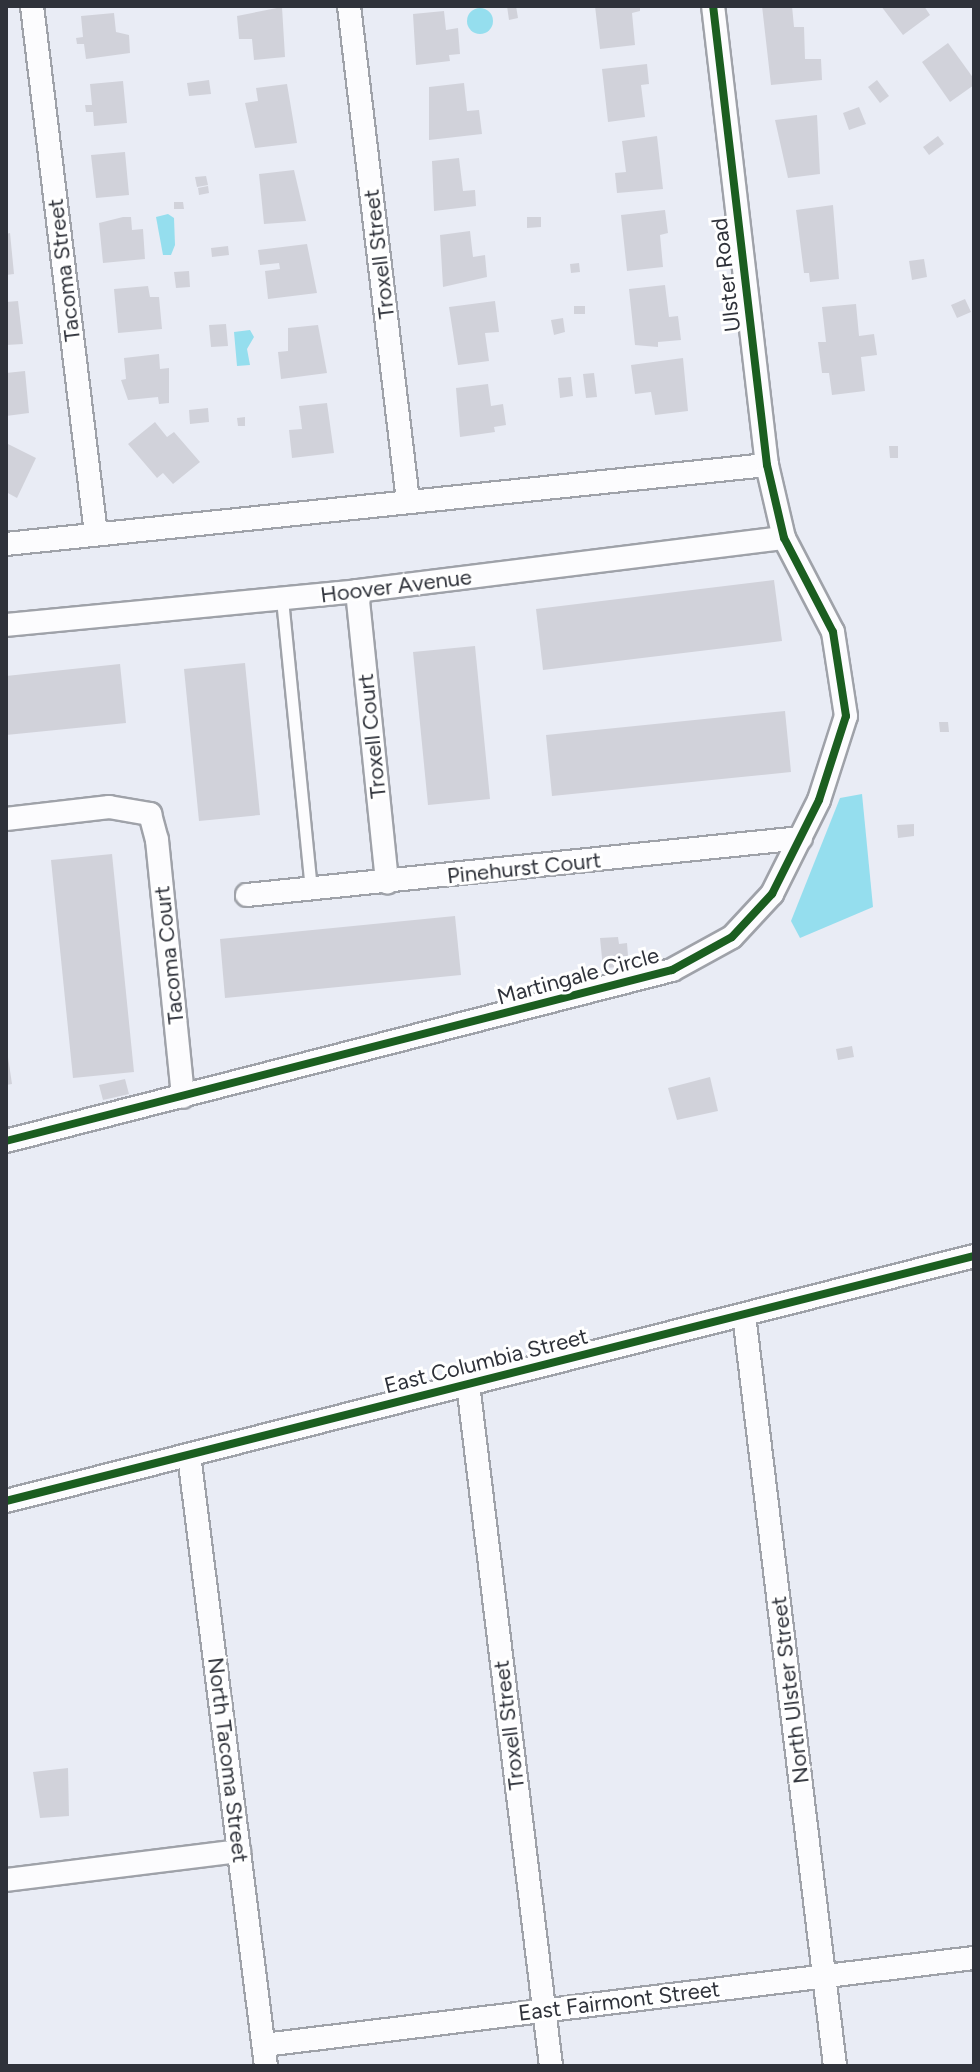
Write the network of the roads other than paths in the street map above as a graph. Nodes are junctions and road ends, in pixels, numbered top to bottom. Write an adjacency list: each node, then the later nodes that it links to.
1 (32, 6): 6 (street, Tacoma Street)
2 (349, 6): 5 (street, Troxell Street)
3 (713, 6): 4 (street, Ulster Road)
4 (767, 465): 5 (street); 7 (street, Ulster Road)
5 (408, 502): 6 (street)
6 (96, 534): 8 (street)
7 (784, 538): 9 (street, Hoover Avenue); 13 (street, Martingale Circle)
8 (6, 544)
9 (357, 591): 10 (street, Hoover Avenue); 14 (street, Troxell Court)
10 (282, 599): 11 (street, Hoover Avenue); 15 (lane)
11 (6, 625)
12 (6, 819): 17 (street, Tacoma Court)
13 (801, 838): 14 (street, Pinehurst Court); 17 (street, Martingale Circle)
14 (387, 882): 15 (street, Pinehurst Court)
15 (311, 889): 16 (street, Pinehurst Court)
16 (247, 895)
17 (183, 1097): 18 (street, Martingale Circle)
18 (6, 1141)
19 (974, 1256): 20 (street, East Columbia Street)
20 (744, 1315): 21 (street, East Columbia Street); 27 (street, North Ulster Street)
21 (468, 1384): 22 (street, East Columbia Street); 28 (street, Troxell Street)
22 (189, 1455): 23 (street, East Columbia Street); 24 (street, North Tacoma Street)
23 (6, 1501)
24 (239, 1851): 25 (street); 29 (street, North Tacoma Street)
25 (6, 1880)
26 (974, 1958): 27 (street, East Fairmont Street)
27 (825, 1976): 28 (street, East Fairmont Street); 31 (street, North Ulster Street)
28 (544, 2010): 29 (street, East Fairmont Street); 30 (street, Troxell Street)
29 (265, 2055)
30 (551, 2066)
31 (835, 2066)

